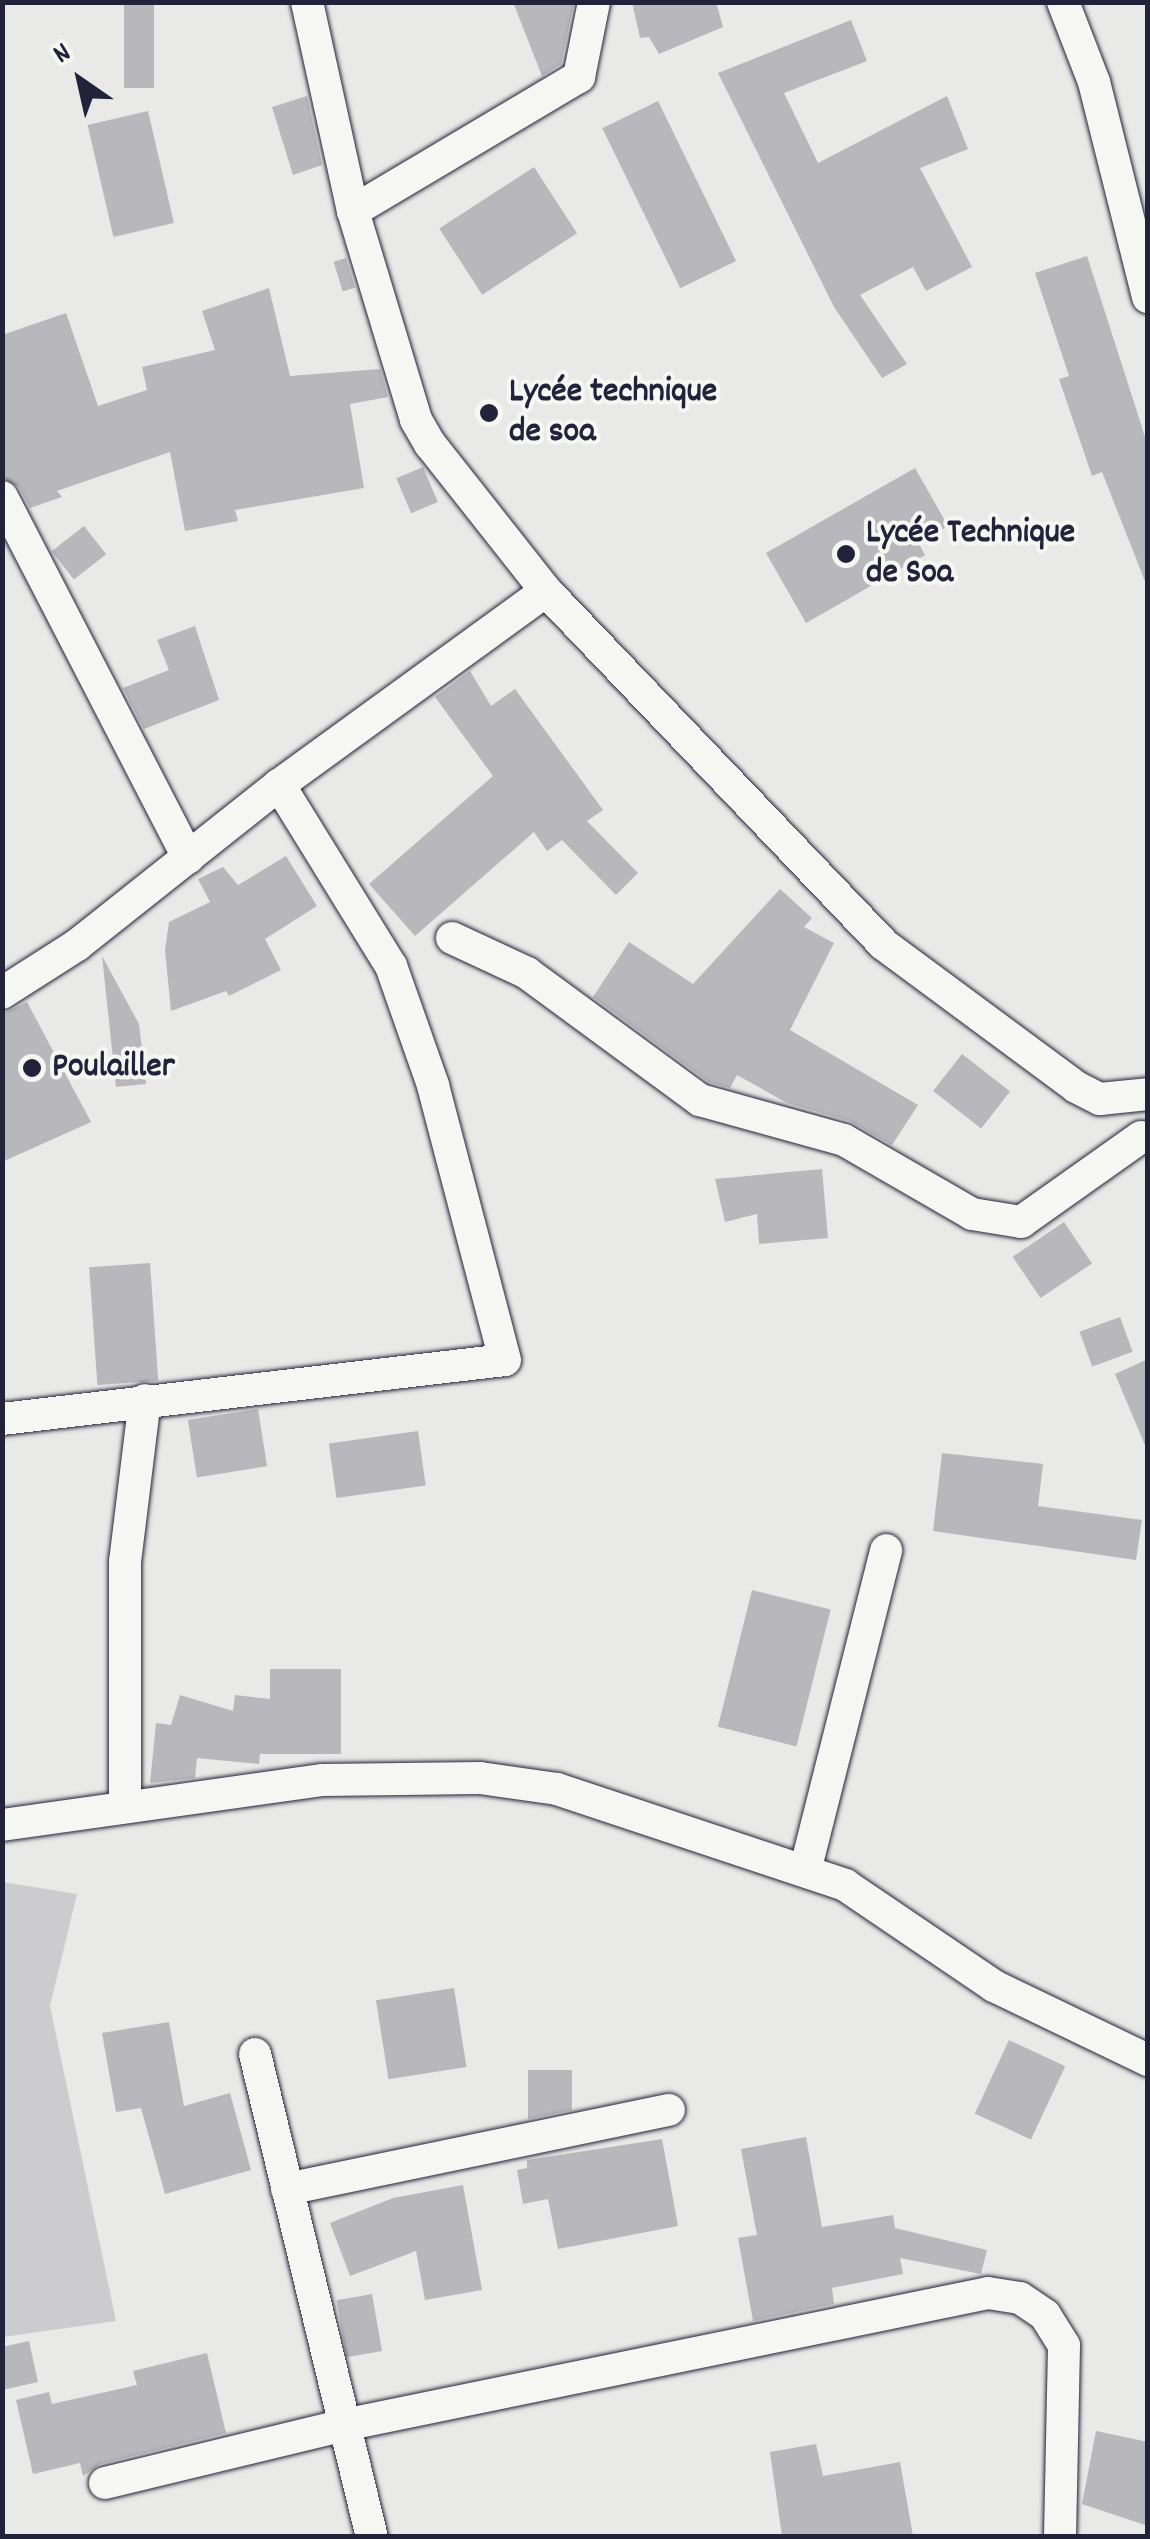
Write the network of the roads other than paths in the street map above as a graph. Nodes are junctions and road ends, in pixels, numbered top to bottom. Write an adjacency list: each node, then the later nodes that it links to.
1 (307, 2): 4 (street)
2 (594, 2): 4 (street)
3 (1062, 2): 5 (street)
4 (353, 211): 7 (street)
5 (1148, 297)
6 (2, 497): 9 (street)
7 (546, 592): 8 (street); 12 (street)
8 (279, 785): 9 (street); 14 (street)
9 (188, 858): 11 (street)
10 (452, 938): 13 (street)
11 (2, 993)
12 (1135, 1097): 13 (street)
13 (1144, 1139)
14 (145, 1400): 15 (street); 17 (street)
15 (2, 1420)
16 (886, 1550): 19 (street)
17 (124, 1805): 18 (street); 19 (street)
18 (2, 1825)
19 (806, 1871): 21 (street)
20 (255, 2054): 23 (street)
21 (1148, 2060)
22 (669, 2110): 23 (street)
23 (288, 2189): 24 (street)
24 (344, 2424): 25 (street); 26 (street); 27 (street)
25 (105, 2482)
26 (372, 2536)
27 (1058, 2536)

